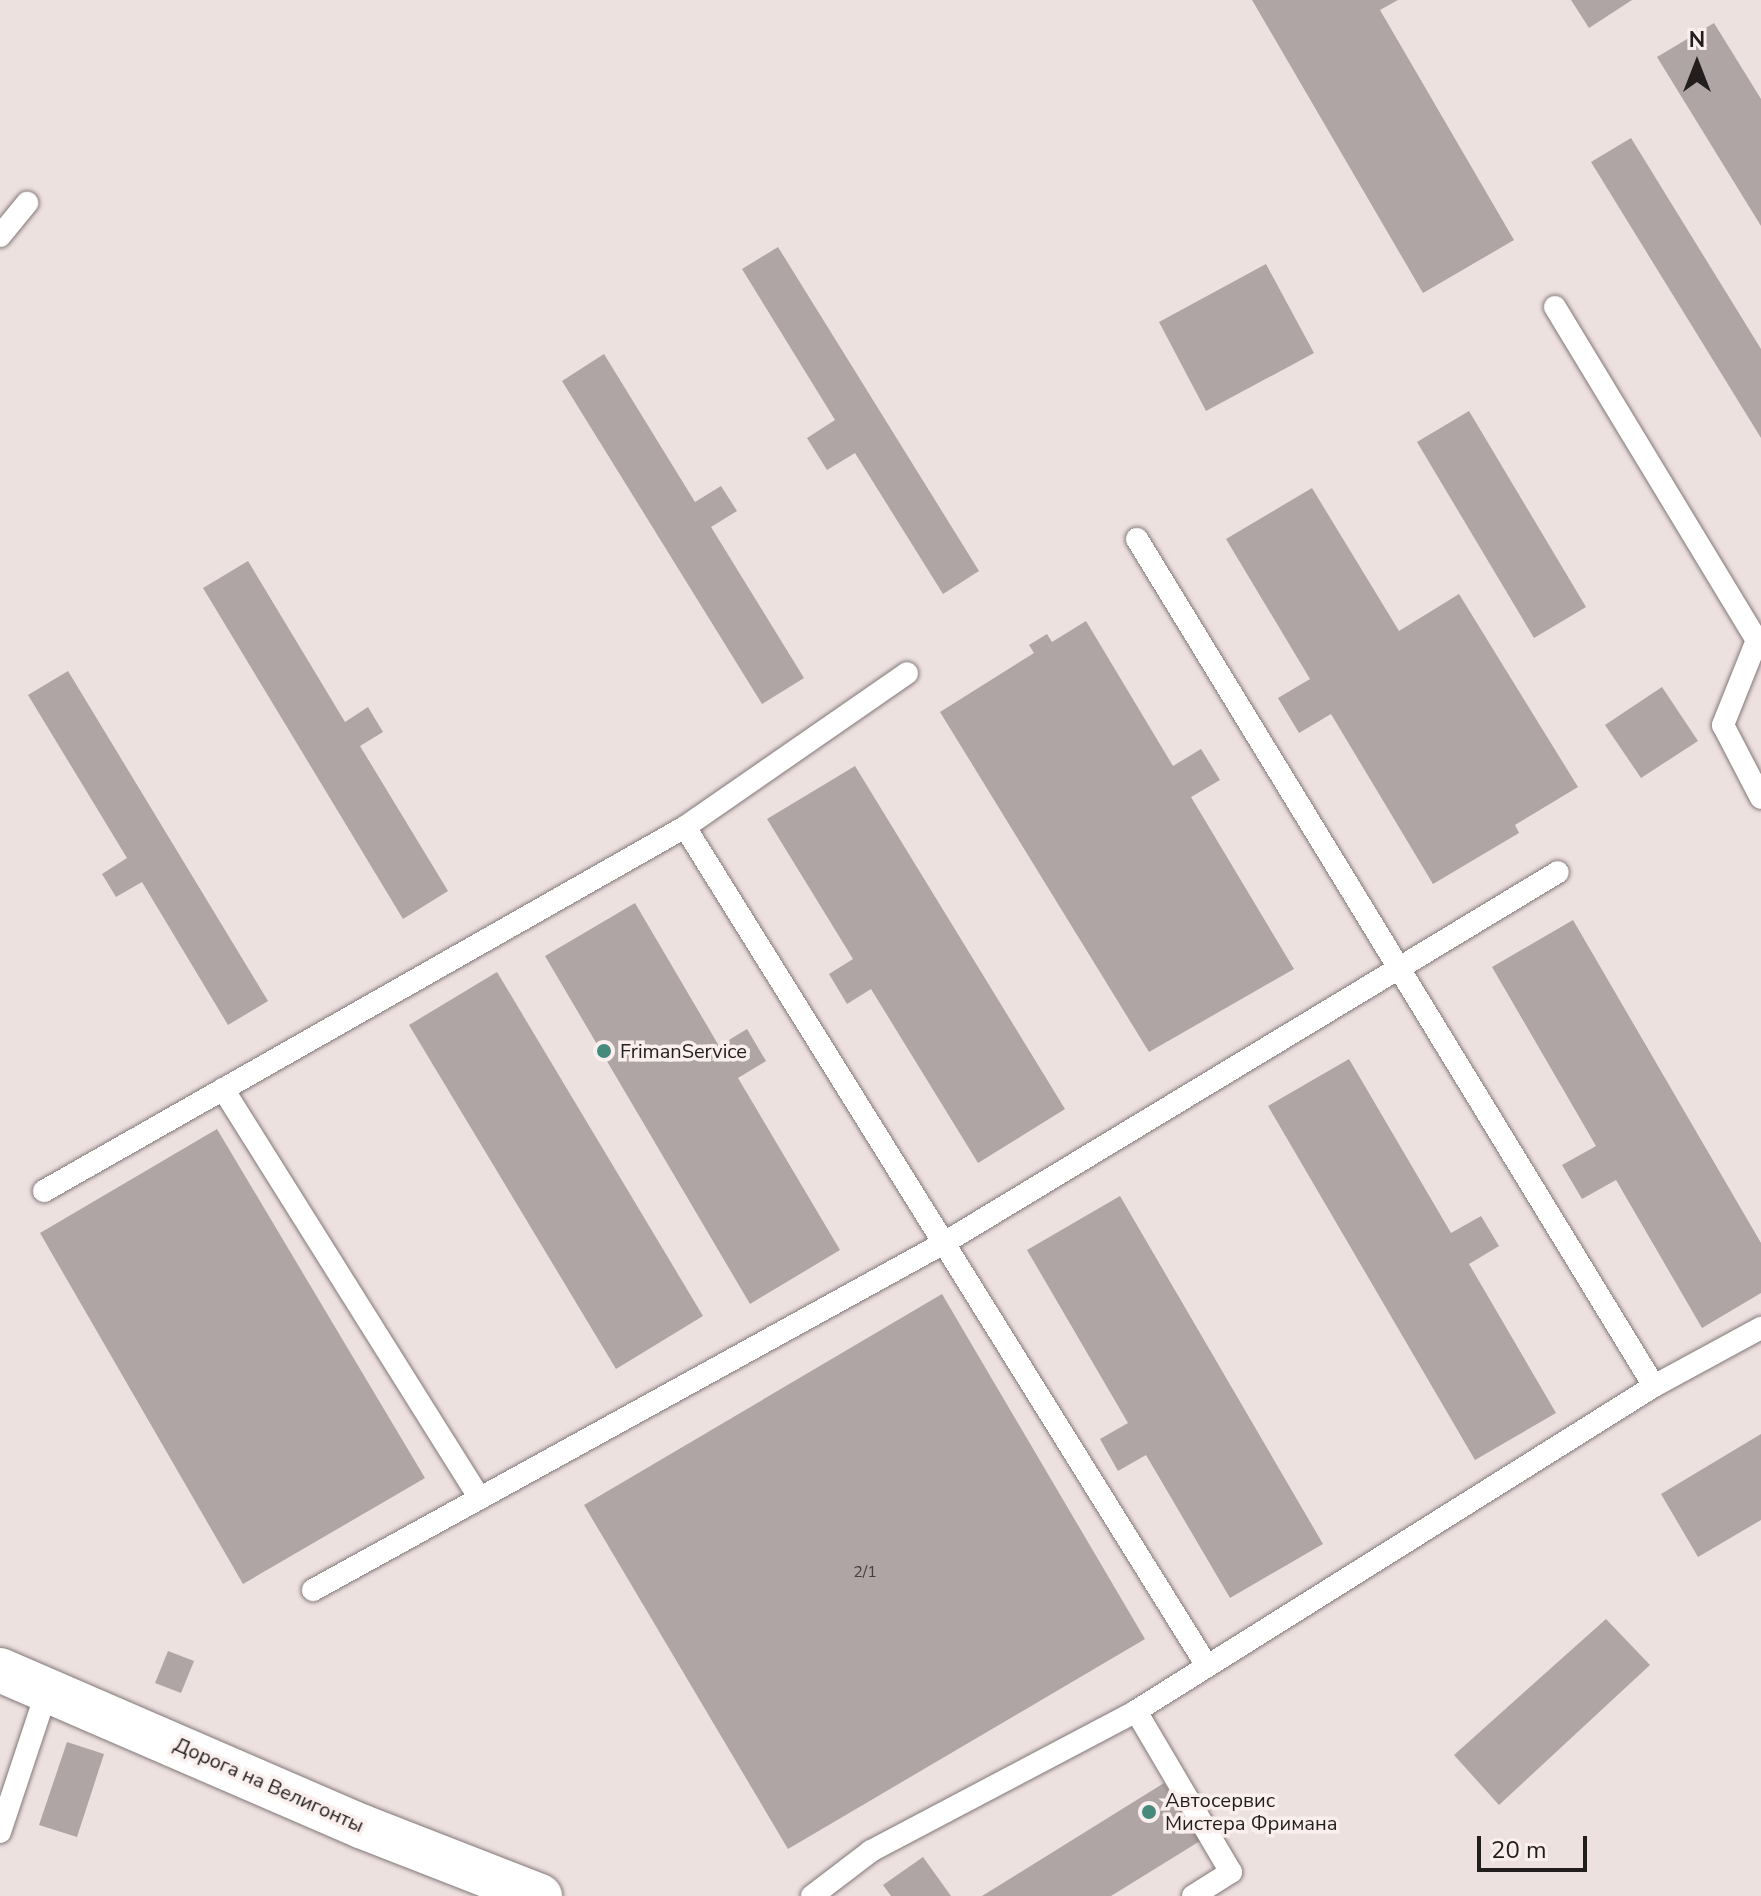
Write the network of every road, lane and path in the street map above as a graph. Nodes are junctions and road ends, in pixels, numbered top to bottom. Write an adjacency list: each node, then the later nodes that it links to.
1 (27, 203): 2 (lane)
2 (0, 236)
3 (1555, 307): 6 (lane)
4 (1137, 539): 9 (lane)
5 (907, 673): 7 (lane)
6 (1761, 798)
7 (685, 827): 10 (lane); 12 (lane)
8 (1558, 872): 9 (lane)
9 (1398, 967): 12 (lane); 14 (lane)
10 (223, 1089): 11 (lane); 15 (lane)
11 (44, 1191)
12 (944, 1243): 15 (lane); 17 (lane)
13 (1761, 1328): 14 (lane)
14 (1654, 1386): 17 (lane)
15 (480, 1498): 16 (lane)
16 (313, 1590)
17 (1207, 1666): 20 (lane)
18 (0, 1670): 19 (street, Дорога на Велигонты)
19 (48, 1688): 21 (lane); 22 (street, Дорога на Велигонты)
20 (1136, 1711): 23 (lane); 24 (lane)
21 (0, 1832)
22 (540, 1896)
23 (812, 1896)
24 (1193, 1896)

